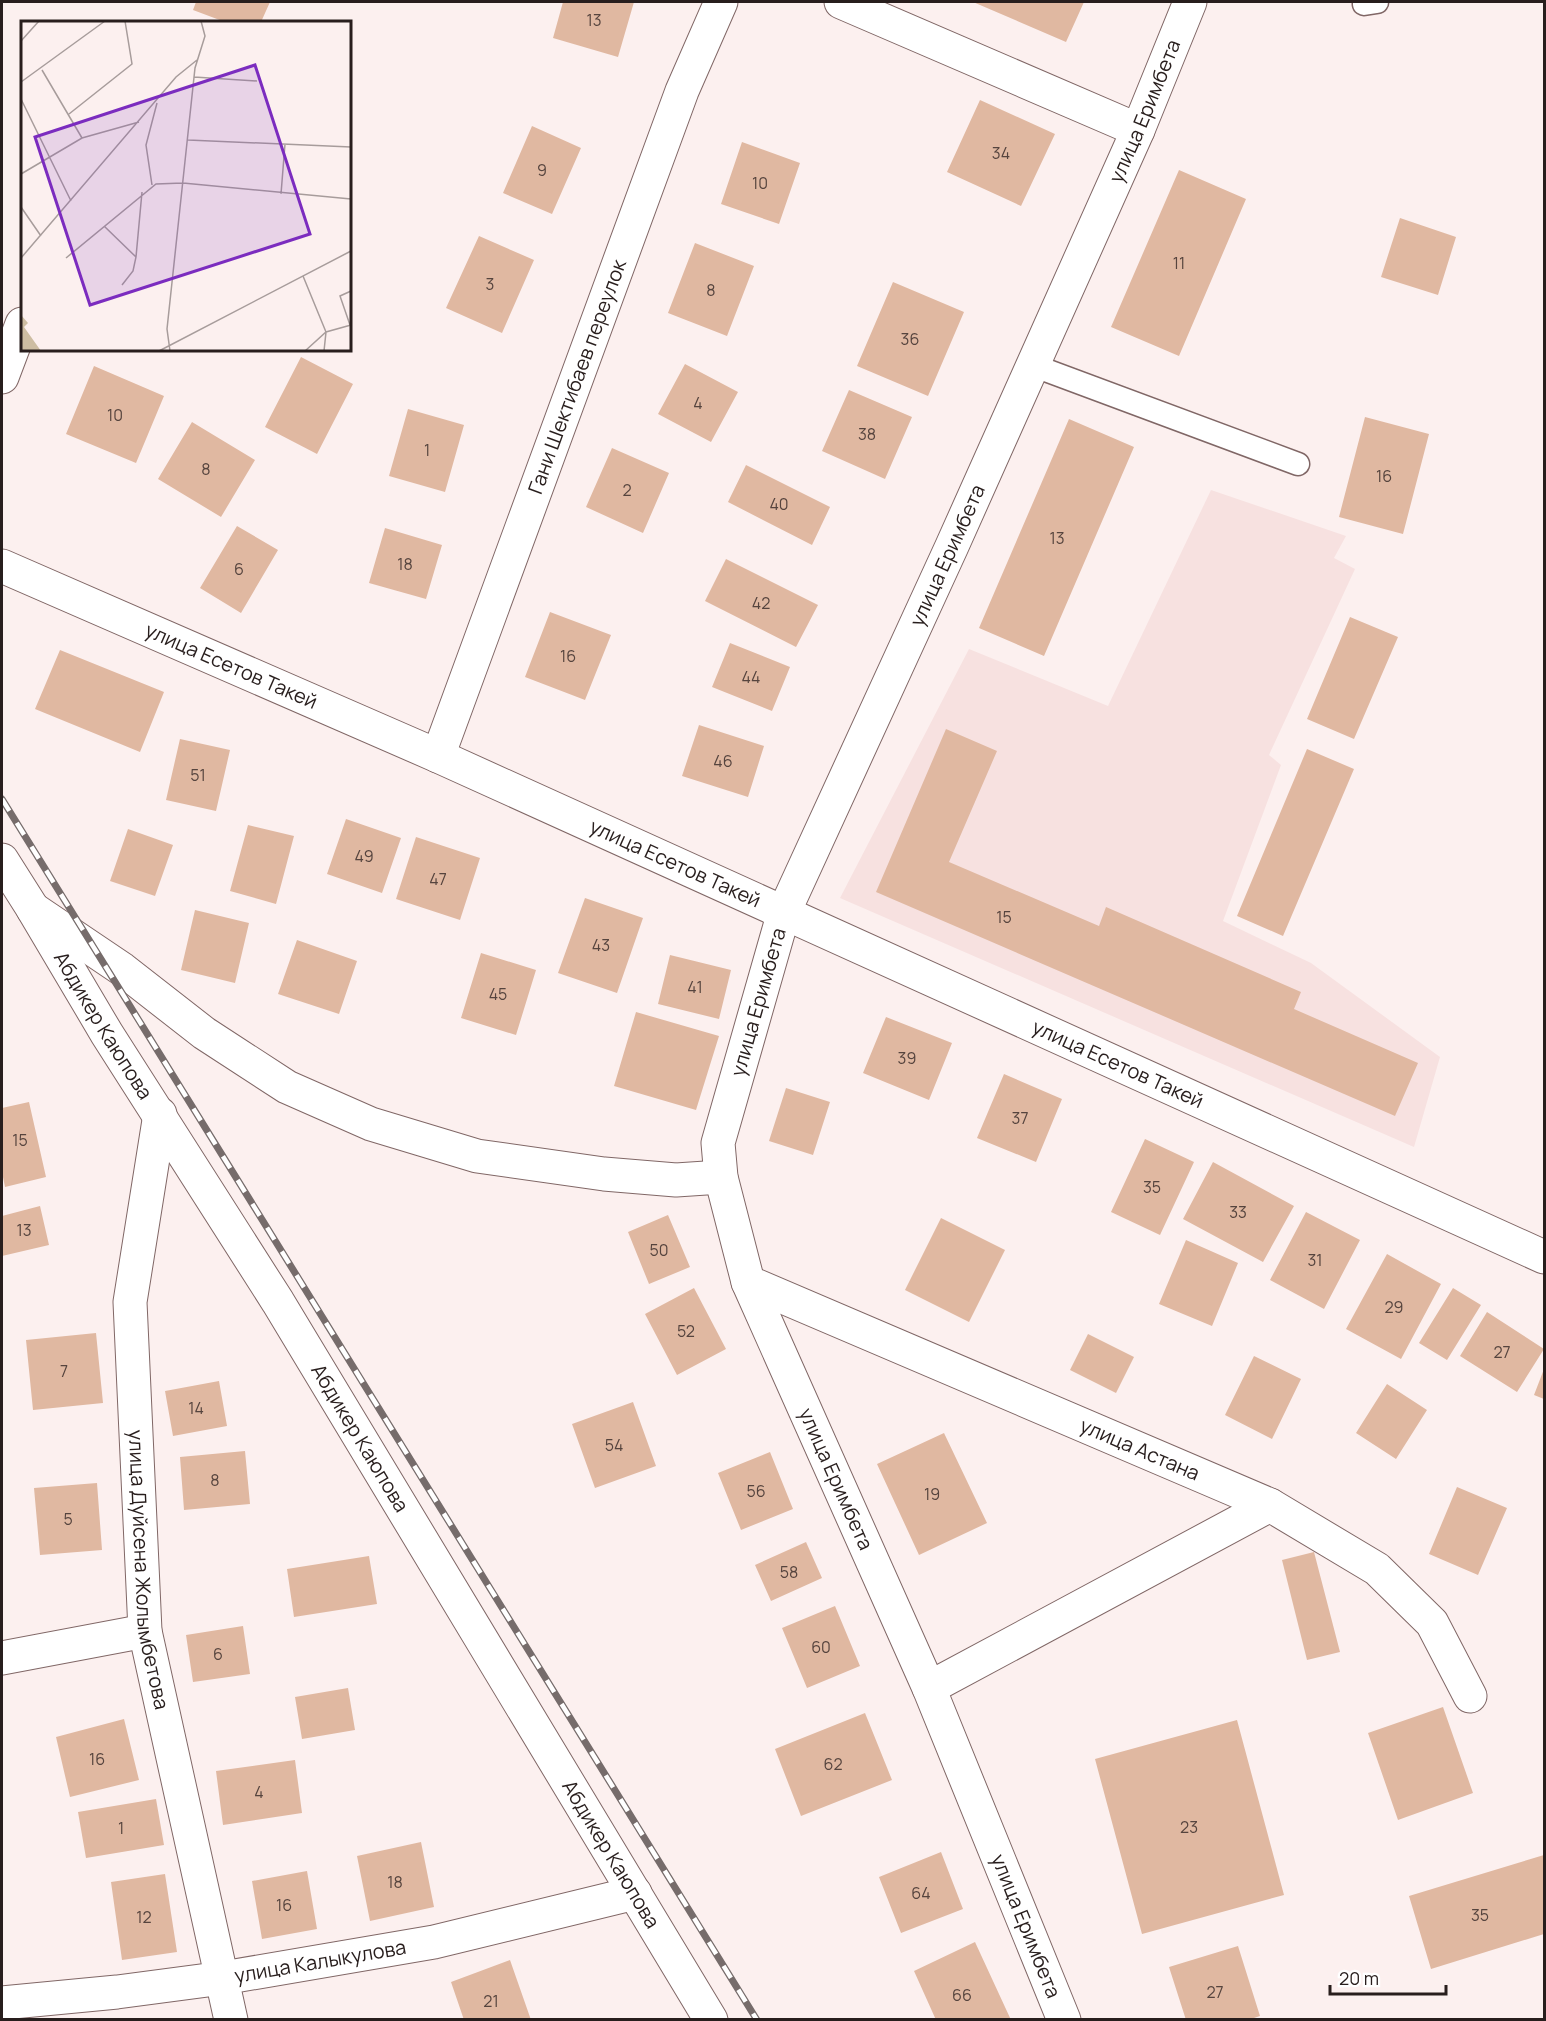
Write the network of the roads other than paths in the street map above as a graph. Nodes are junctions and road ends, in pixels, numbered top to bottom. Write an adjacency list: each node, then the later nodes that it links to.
1 (721, 2): 10 (street, Гани Шектибаев переулок)
2 (842, 2): 4 (street)
3 (1190, 2): 4 (street, улица Еримбета)
4 (1137, 129): 6 (street, улица Еримбета)
5 (21, 327): 7 (street)
6 (1032, 365): 8 (lane); 13 (street, улица Еримбета)
7 (2, 378)
8 (1298, 464)
9 (2, 566): 10 (street, улица Есетов Такей)
10 (438, 756): 13 (street, улица Есетов Такей)
11 (2, 860): 12 (street, Абдикер Каюпова)
12 (33, 909): 14 (street, Абдикер Каюпова); 15 (street)
13 (784, 912): 15 (street, улица Еримбета); 16 (street, улица Есетов Такей)
14 (160, 1114): 19 (street, улица Дуйсена Жолымбетова); 23 (street, Абдикер Каюпова)
15 (721, 1177): 17 (street, улица Еримбета)
16 (1545, 1257)
17 (748, 1282): 18 (street, улица Астана); 21 (street, улица Еримбета)
18 (1270, 1505): 21 (street); 22 (street, улица Астана)
19 (144, 1631): 20 (street); 24 (street, улица Дуйсена Жолымбетова)
20 (2, 1658)
21 (929, 1688): 28 (street, улица Еримбета)
22 (1470, 1696)
23 (634, 1893): 24 (street, улица Калыкулова); 27 (street, Абдикер Каюпова)
24 (223, 1978): 25 (street, улица Калыкулова); 26 (street, улица Дуйсена Жолымбетова)
25 (2, 2003)
26 (231, 2019)
27 (711, 2019)
28 (1064, 2019)

